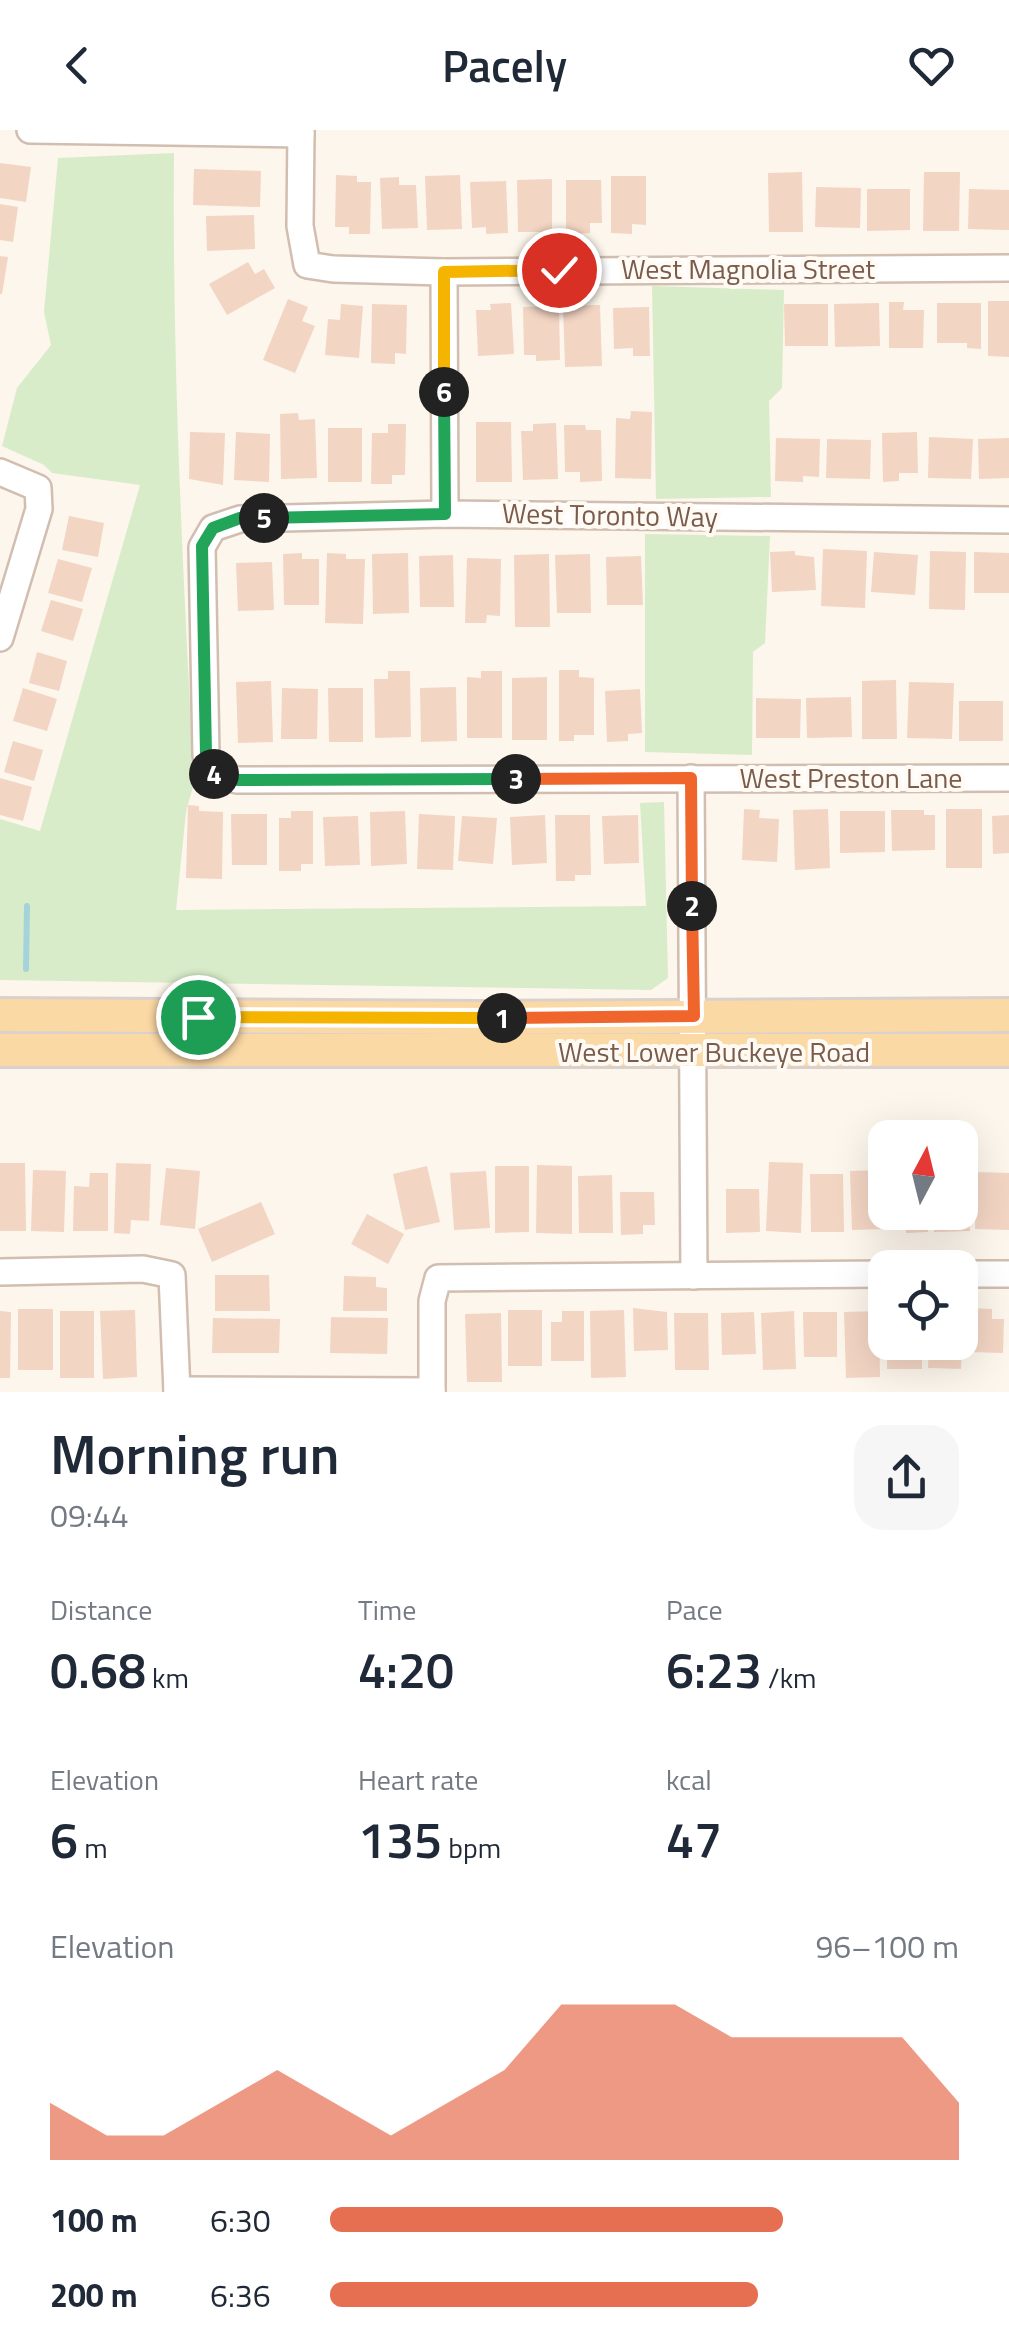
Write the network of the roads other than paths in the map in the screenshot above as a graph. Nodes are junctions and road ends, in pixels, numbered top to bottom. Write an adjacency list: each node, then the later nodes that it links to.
1 (30, 130): 2 (street)
2 (300, 132): 4 (street, West Magnolia Street)
3 (1009, 268): 4 (street, West Magnolia Street)
4 (444, 272): 6 (street)
5 (0, 472): 8 (street)
6 (445, 514): 7 (street, West Toronto Way); 9 (street, West Toronto Way)
7 (1009, 520)
8 (0, 638)
9 (214, 774): 10 (street, West Preston Lane)
10 (691, 778): 11 (street, West Preston Lane); 14 (street)
11 (1009, 778)
12 (1009, 1014): 14 (main road, West Lower Buckeye Road)
13 (0, 1016): 14 (main road, West Lower Buckeye Road)
14 (694, 1016): 17 (street)
15 (0, 1050): 17 (main road, West Lower Buckeye Road)
16 (1009, 1050): 17 (main road, West Lower Buckeye Road)
17 (694, 1052): 22 (street)
18 (0, 1272): 23 (street)
19 (868, 1274): 22 (street)
20 (978, 1274): 21 (street)
21 (1009, 1274)
22 (694, 1276): 24 (street)
23 (177, 1391): 24 (street)
24 (432, 1391)

